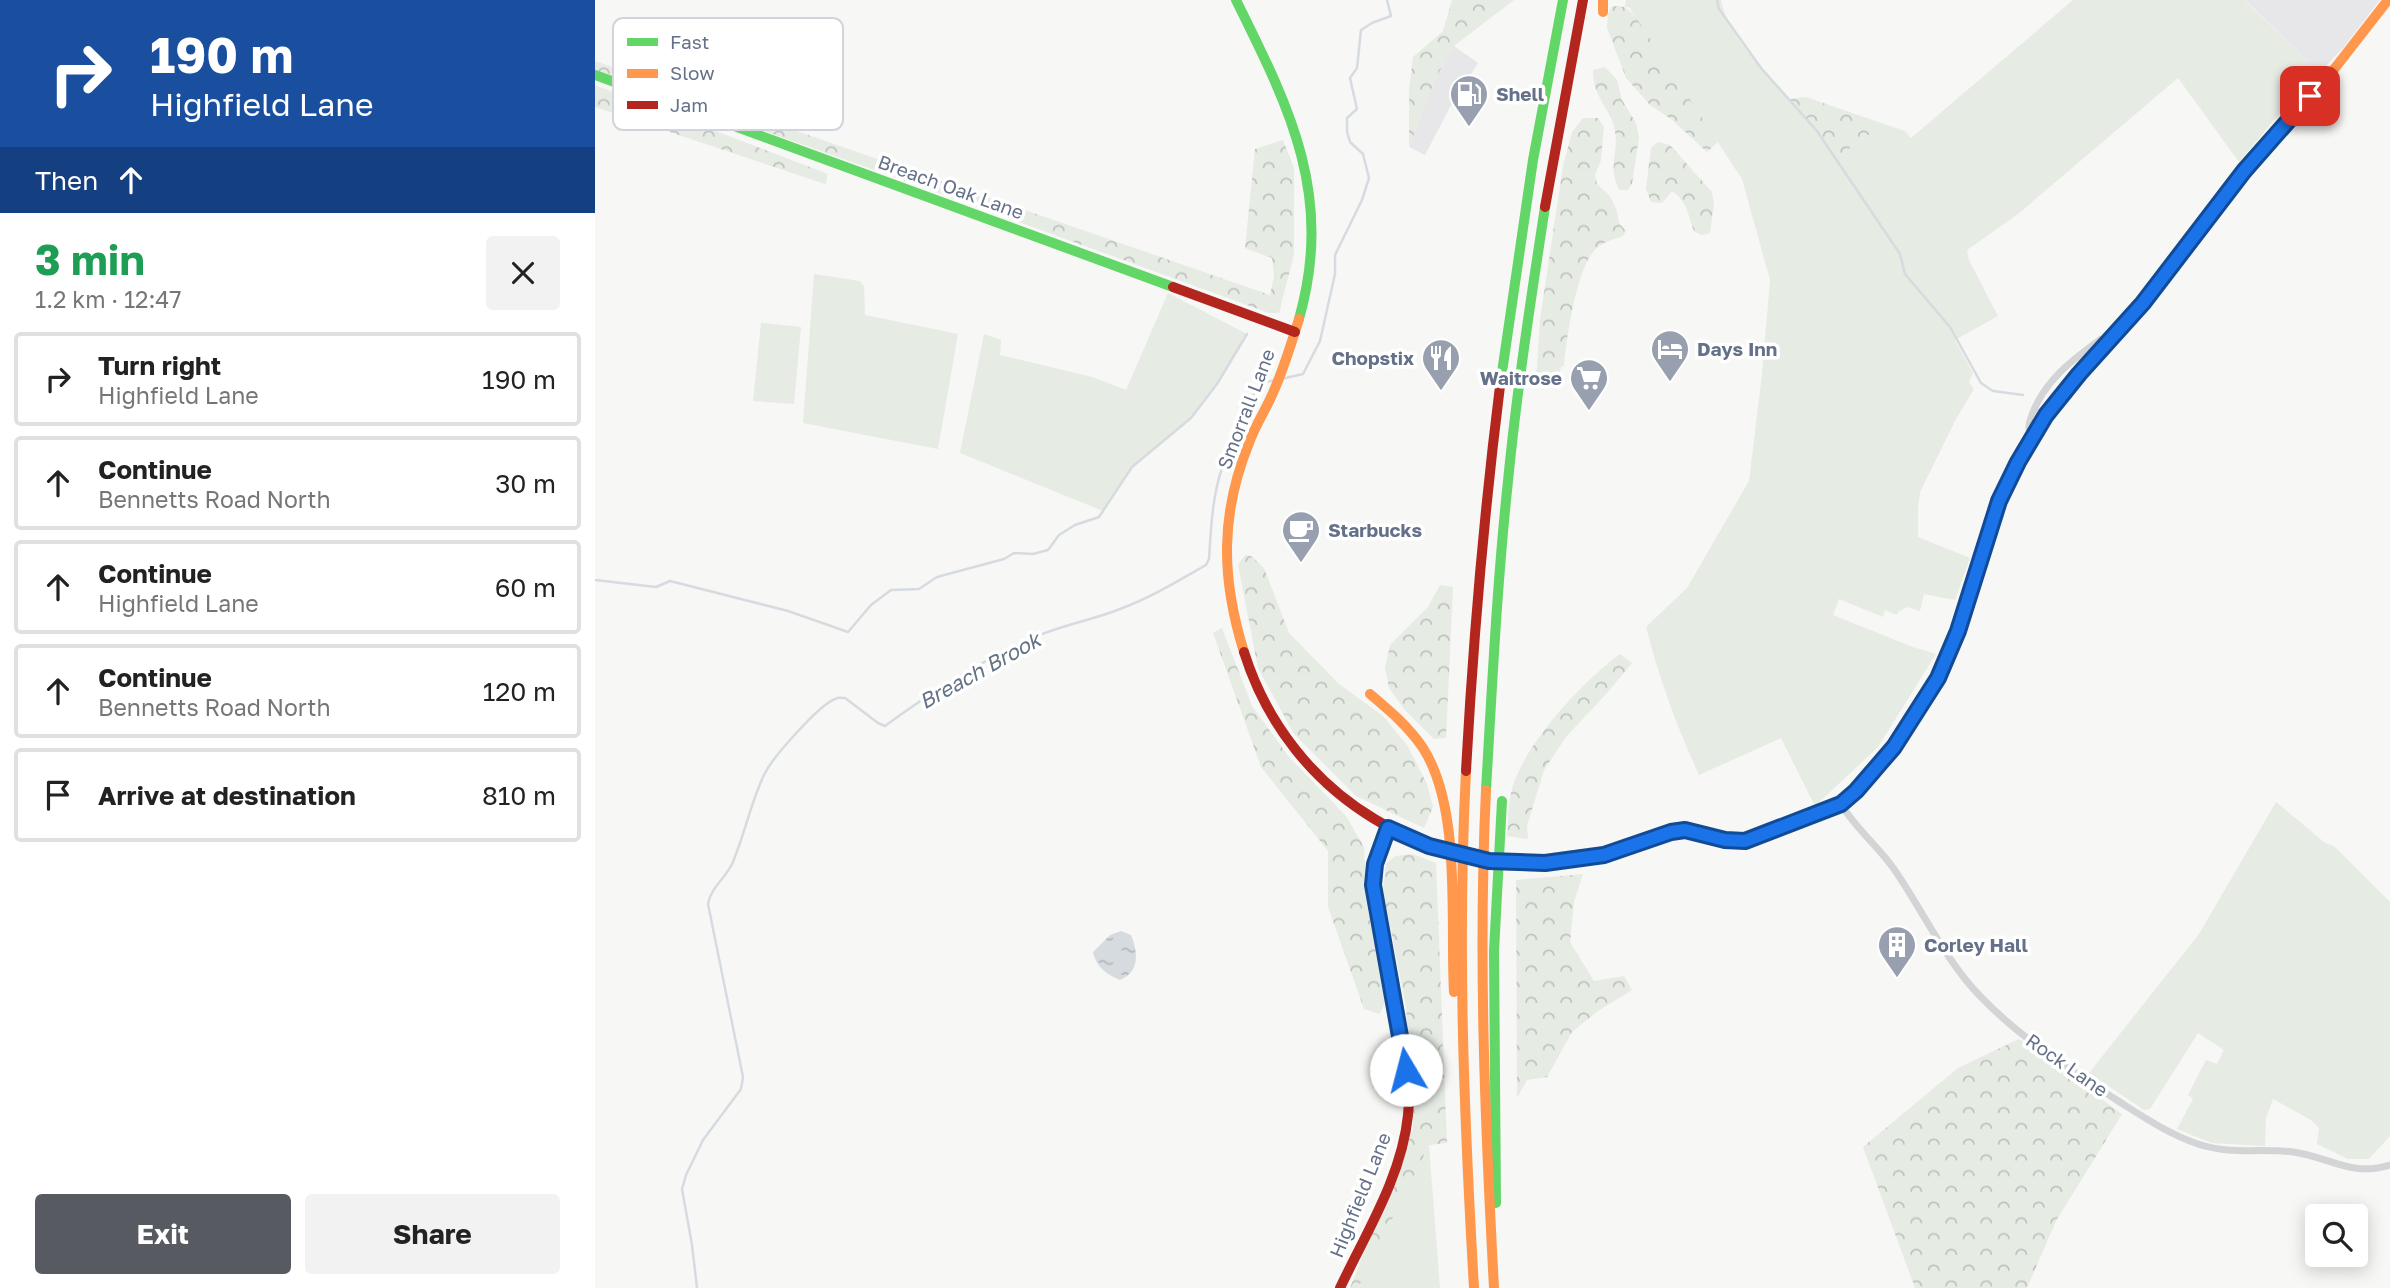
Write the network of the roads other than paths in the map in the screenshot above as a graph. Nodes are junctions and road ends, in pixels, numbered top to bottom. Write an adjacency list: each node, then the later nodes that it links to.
1 (1236, 0): 10 (main road, Smorrall Lane)
2 (1563, 0): 17 (main road)
3 (1583, 0): 21 (main road)
4 (1603, 0): 6 (main road)
5 (2388, 0): 11 (main road)
6 (1603, 12)
7 (595, 75): 8 (main road, Breach Oak Lane)
8 (613, 82)
9 (745, 130): 10 (main road, Breach Oak Lane)
10 (1295, 332): 16 (main road, Smorrall Lane)
11 (2110, 340): 12 (main road); 12 (street)
12 (2032, 436): 15 (main road)
13 (1370, 694): 17 (main road)
14 (1502, 801): 21 (main road)
15 (1841, 804): 16 (main road); 18 (street, Rock Lane)
16 (1388, 828): 19 (main road, Highfield Lane)
17 (1463, 1093): 20 (main road)
18 (2390, 1165)
19 (1340, 1288)
20 (1474, 1288)
21 (1496, 1288)

